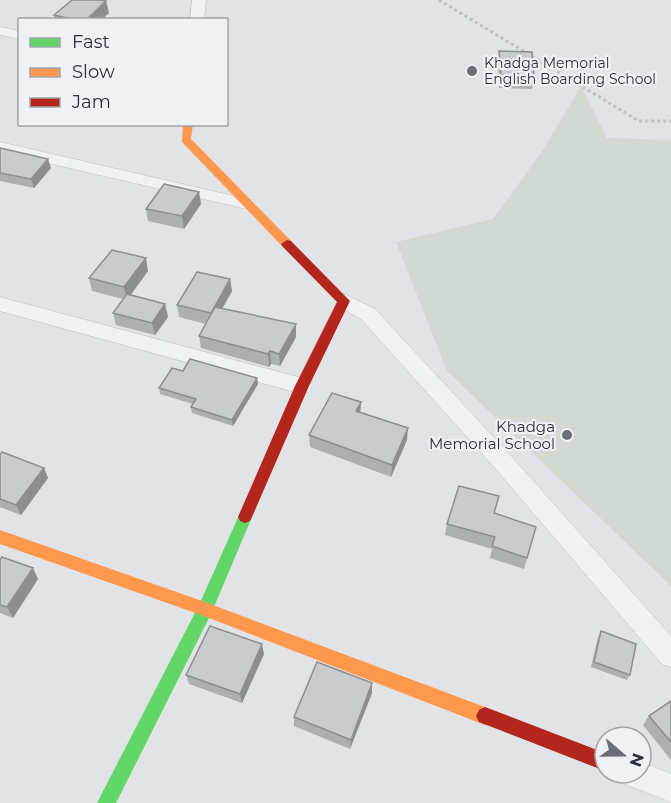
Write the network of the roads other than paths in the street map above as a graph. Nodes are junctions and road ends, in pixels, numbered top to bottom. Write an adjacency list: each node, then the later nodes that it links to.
1 (199, 0): 2 (street)
2 (197, 18)
3 (0, 30): 4 (street)
4 (18, 34)
5 (188, 126): 7 (street)
6 (0, 147): 7 (street)
7 (247, 204): 8 (street)
8 (344, 301): 10 (street); 13 (street)
9 (0, 304): 10 (street)
10 (302, 386): 12 (street)
11 (0, 537): 12 (street)
12 (205, 609): 14 (street); 17 (street)
13 (671, 655)
14 (593, 757)
15 (653, 781): 16 (street)
16 (671, 788)
17 (106, 803)

